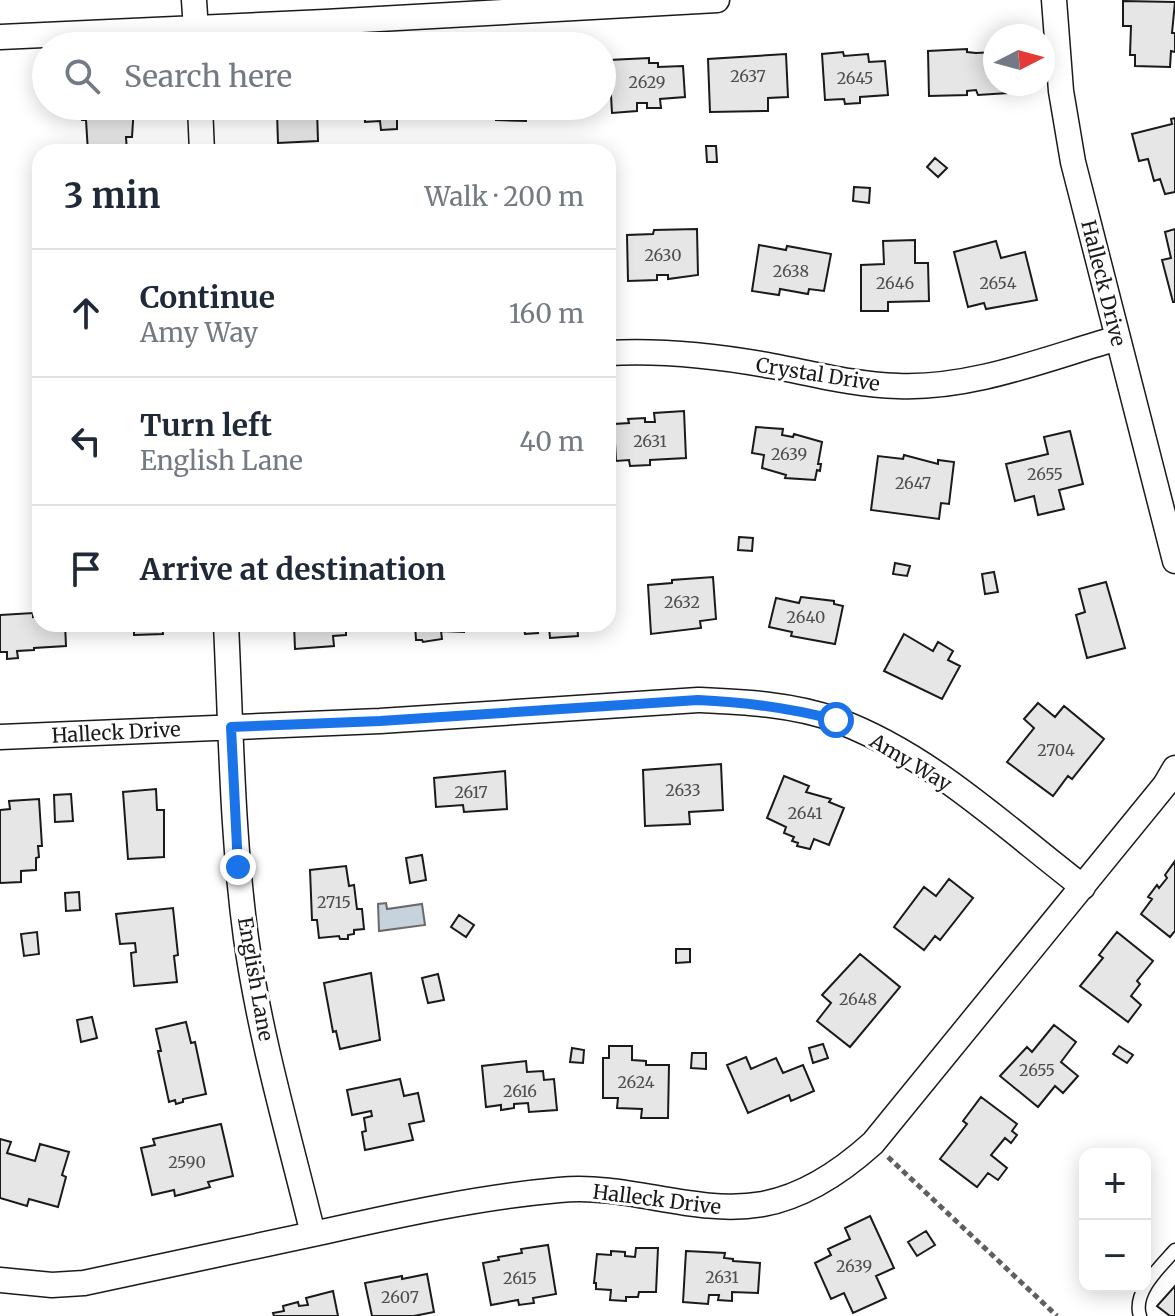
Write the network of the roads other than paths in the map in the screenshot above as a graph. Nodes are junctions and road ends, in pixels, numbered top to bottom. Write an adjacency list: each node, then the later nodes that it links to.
1 (194, 0): 4 (street)
2 (717, 0): 5 (street)
3 (1054, 0): 10 (street, Halleck Drive)
4 (196, 32)
5 (266, 32)
6 (0, 37): 7 (street)
7 (32, 37)
8 (201, 120): 9 (street)
9 (202, 144)
10 (1118, 338): 11 (street, Crystal Drive); 12 (street, Halleck Drive)
11 (616, 353)
12 (1175, 561)
13 (226, 632): 14 (street, English Lane)
14 (231, 727): 15 (street, Halleck Drive); 17 (street, Amy Way); 18 (street, English Lane)
15 (0, 737)
16 (1175, 768): 17 (street, Halleck Drive)
17 (1083, 887): 18 (street, Halleck Drive)
18 (313, 1234): 20 (street, Halleck Drive)
19 (1175, 1250): 21 (lane)
20 (0, 1280)
21 (1140, 1316)

